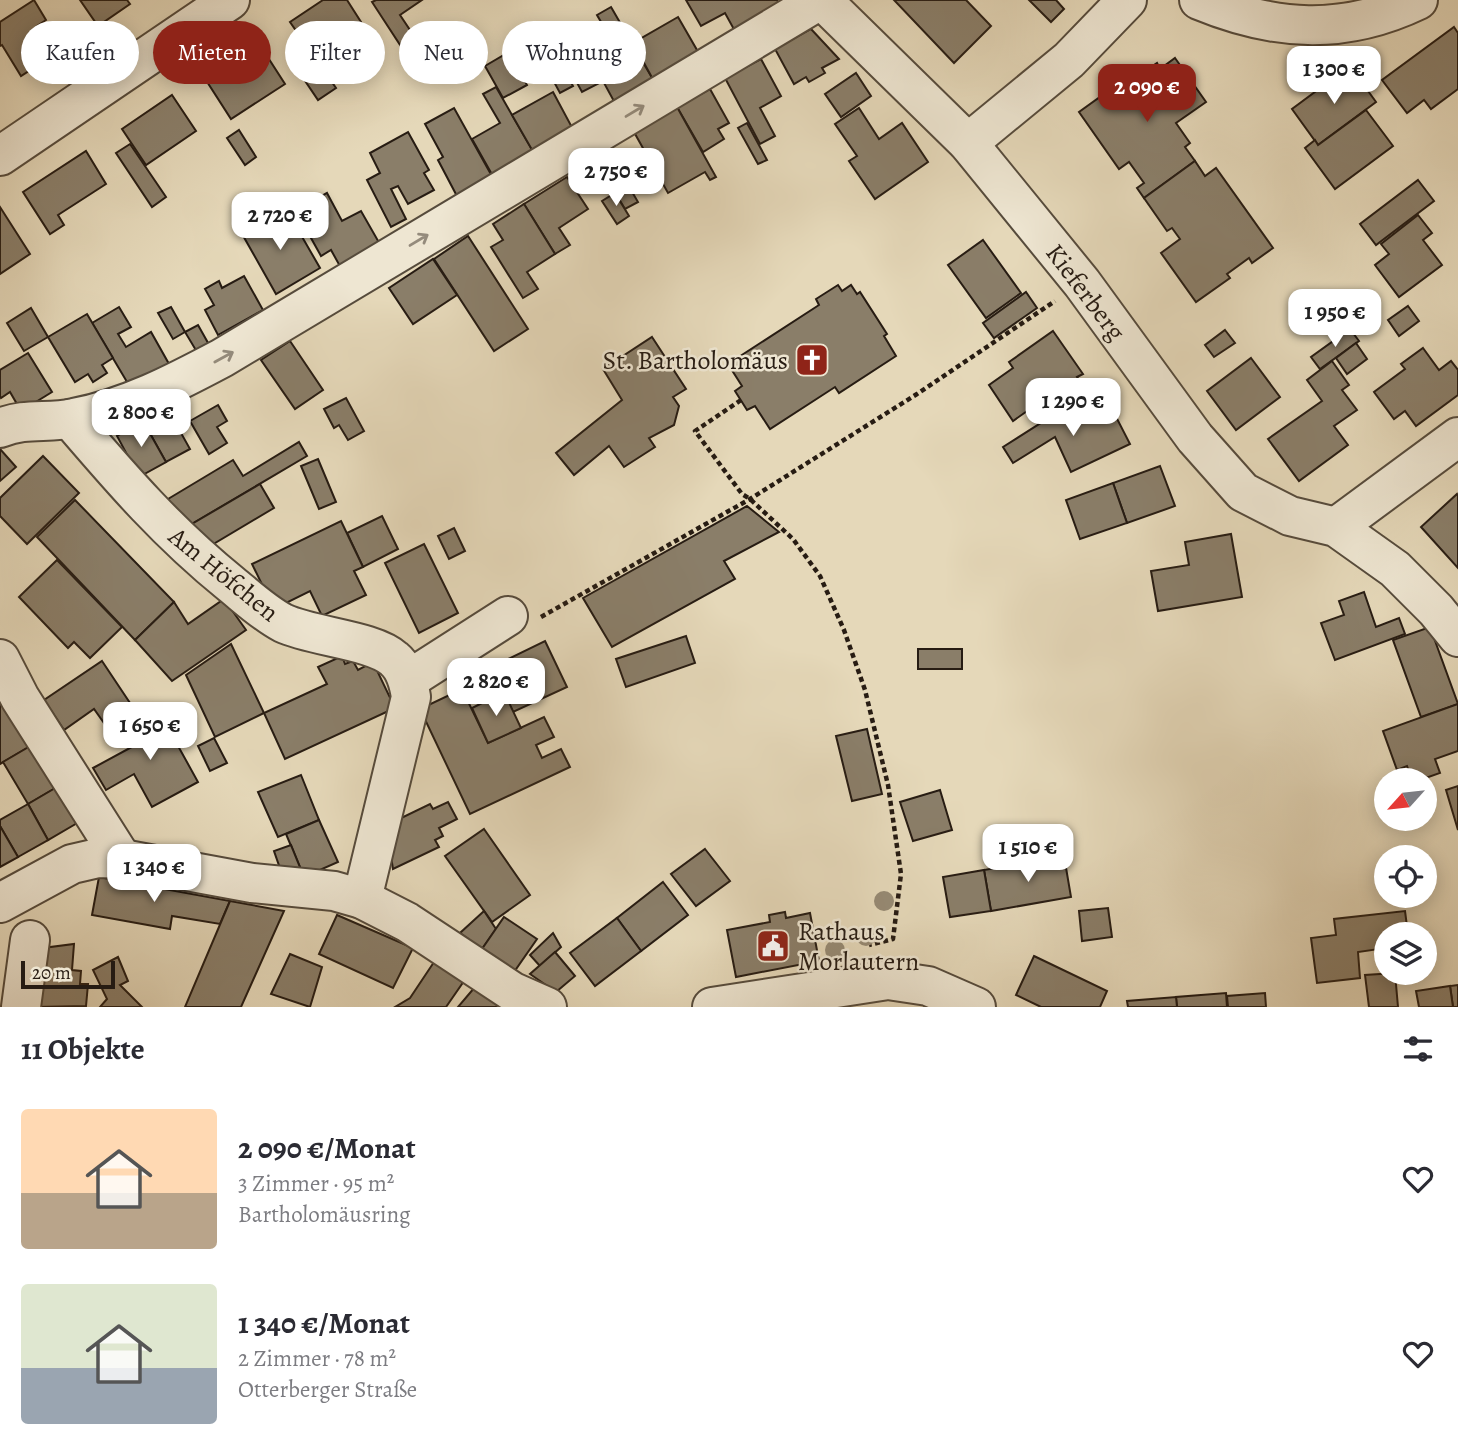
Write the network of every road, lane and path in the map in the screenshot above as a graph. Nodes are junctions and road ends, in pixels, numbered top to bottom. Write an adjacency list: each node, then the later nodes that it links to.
1 (230, 0): 7 (street)
2 (821, 0): 6 (street, Kieferberg); 10 (street, one-way to 2)
3 (1127, 0): 6 (street)
4 (1199, 0): 5 (street)
5 (1418, 0)
6 (968, 143): 8 (street, Kieferberg)
7 (0, 156)
8 (1082, 283): 13 (path); 14 (street, Kieferberg)
9 (741, 400): 13 (path)
10 (70, 419): 11 (street); 18 (street, Am Höfchen)
11 (0, 428)
12 (1458, 438): 14 (street)
13 (750, 499): 15 (path); 22 (path)
14 (1336, 527): 16 (street, Kieferberg)
15 (508, 616): 18 (street)
16 (1458, 637)
17 (0, 659): 19 (street)
18 (408, 680): 20 (street)
19 (122, 859): 20 (street); 21 (street)
20 (362, 899): 25 (street)
21 (0, 903)
22 (893, 939)
23 (30, 940): 24 (street)
24 (22, 1007)
25 (547, 1007)
26 (712, 1007): 27 (street)
27 (976, 1007)

